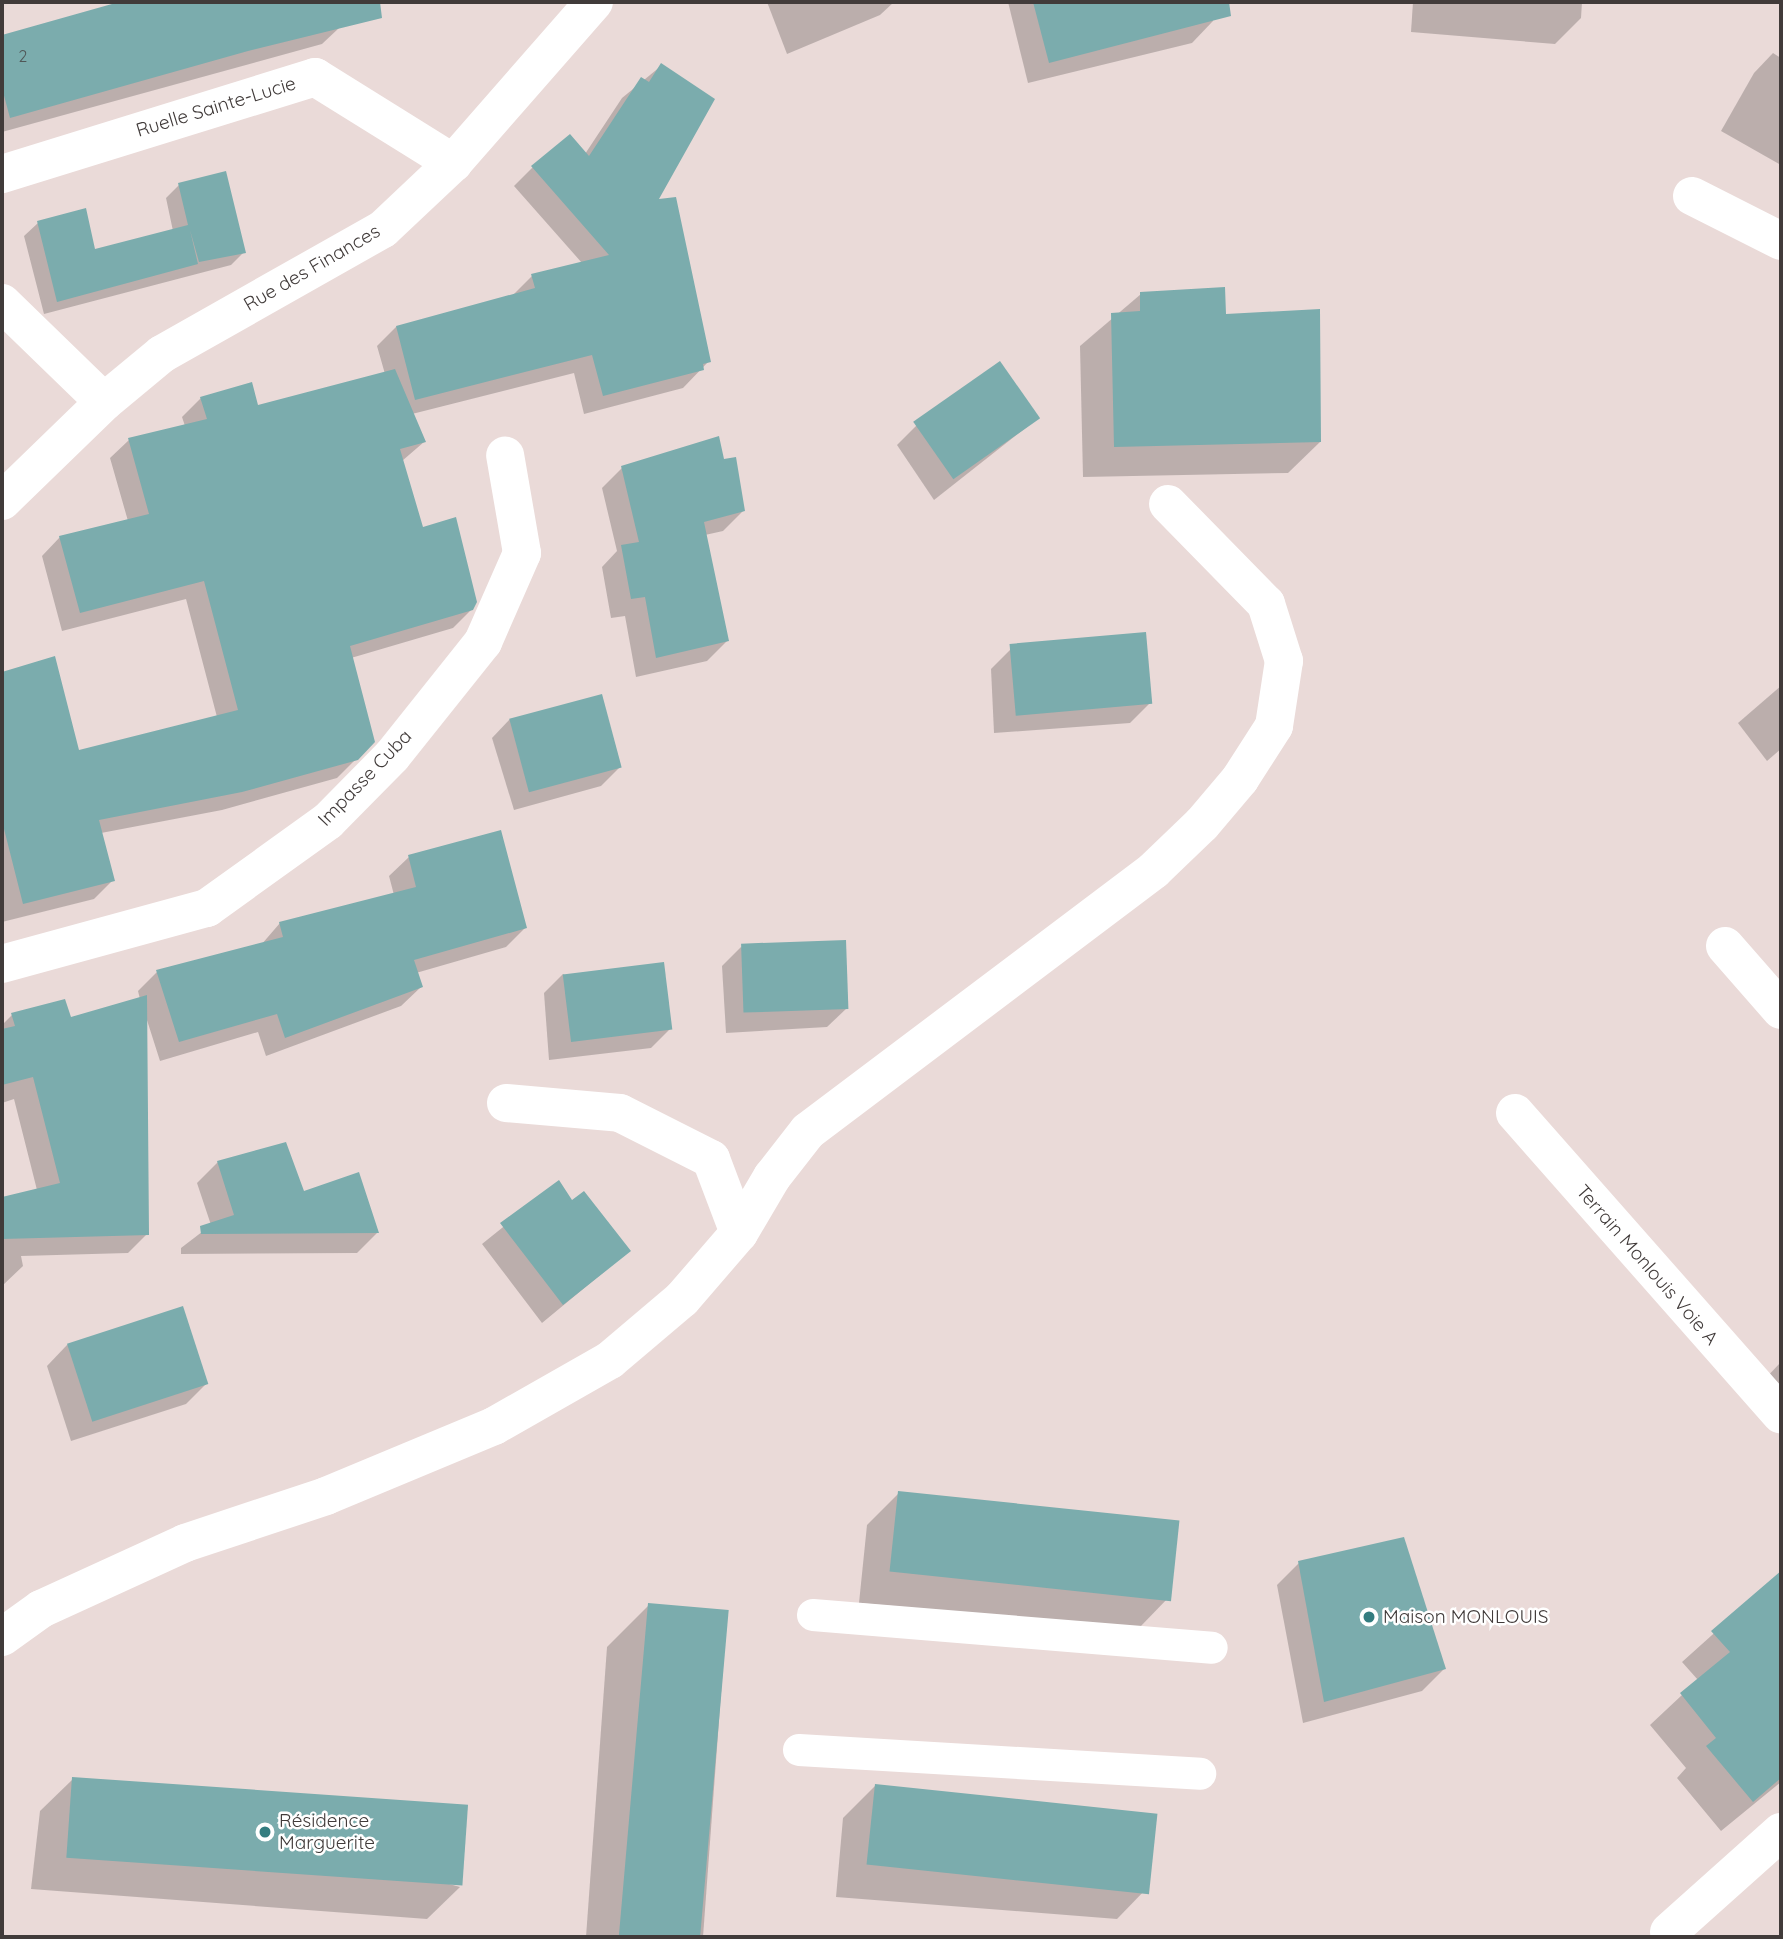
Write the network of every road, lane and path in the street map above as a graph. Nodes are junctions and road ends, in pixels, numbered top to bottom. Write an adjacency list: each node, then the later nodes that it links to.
1 (594, 2): 2 (street, Rue des Finances)
2 (453, 163): 3 (street, Ruelle Sainte-Lucie); 7 (street, Rue des Finances)
3 (2, 174)
4 (1692, 197): 5 (street)
5 (1781, 241)
6 (2, 303): 7 (street)
7 (104, 402): 9 (street, Rue des Finances)
8 (505, 455): 12 (street, Impasse Cuba)
9 (2, 501)
10 (1168, 504): 16 (street)
11 (1725, 946): 13 (street)
12 (2, 964)
13 (1781, 1010)
14 (506, 1103): 16 (street)
15 (1515, 1113): 17 (street, Terrain Monlouis Voie A)
16 (739, 1233): 19 (street)
17 (1781, 1415)
18 (813, 1615): 20 (lane)
19 (2, 1637)
20 (1212, 1648)
21 (799, 1750): 22 (lane)
22 (1200, 1774)
23 (1781, 1832): 24 (street)
24 (1669, 1932)

